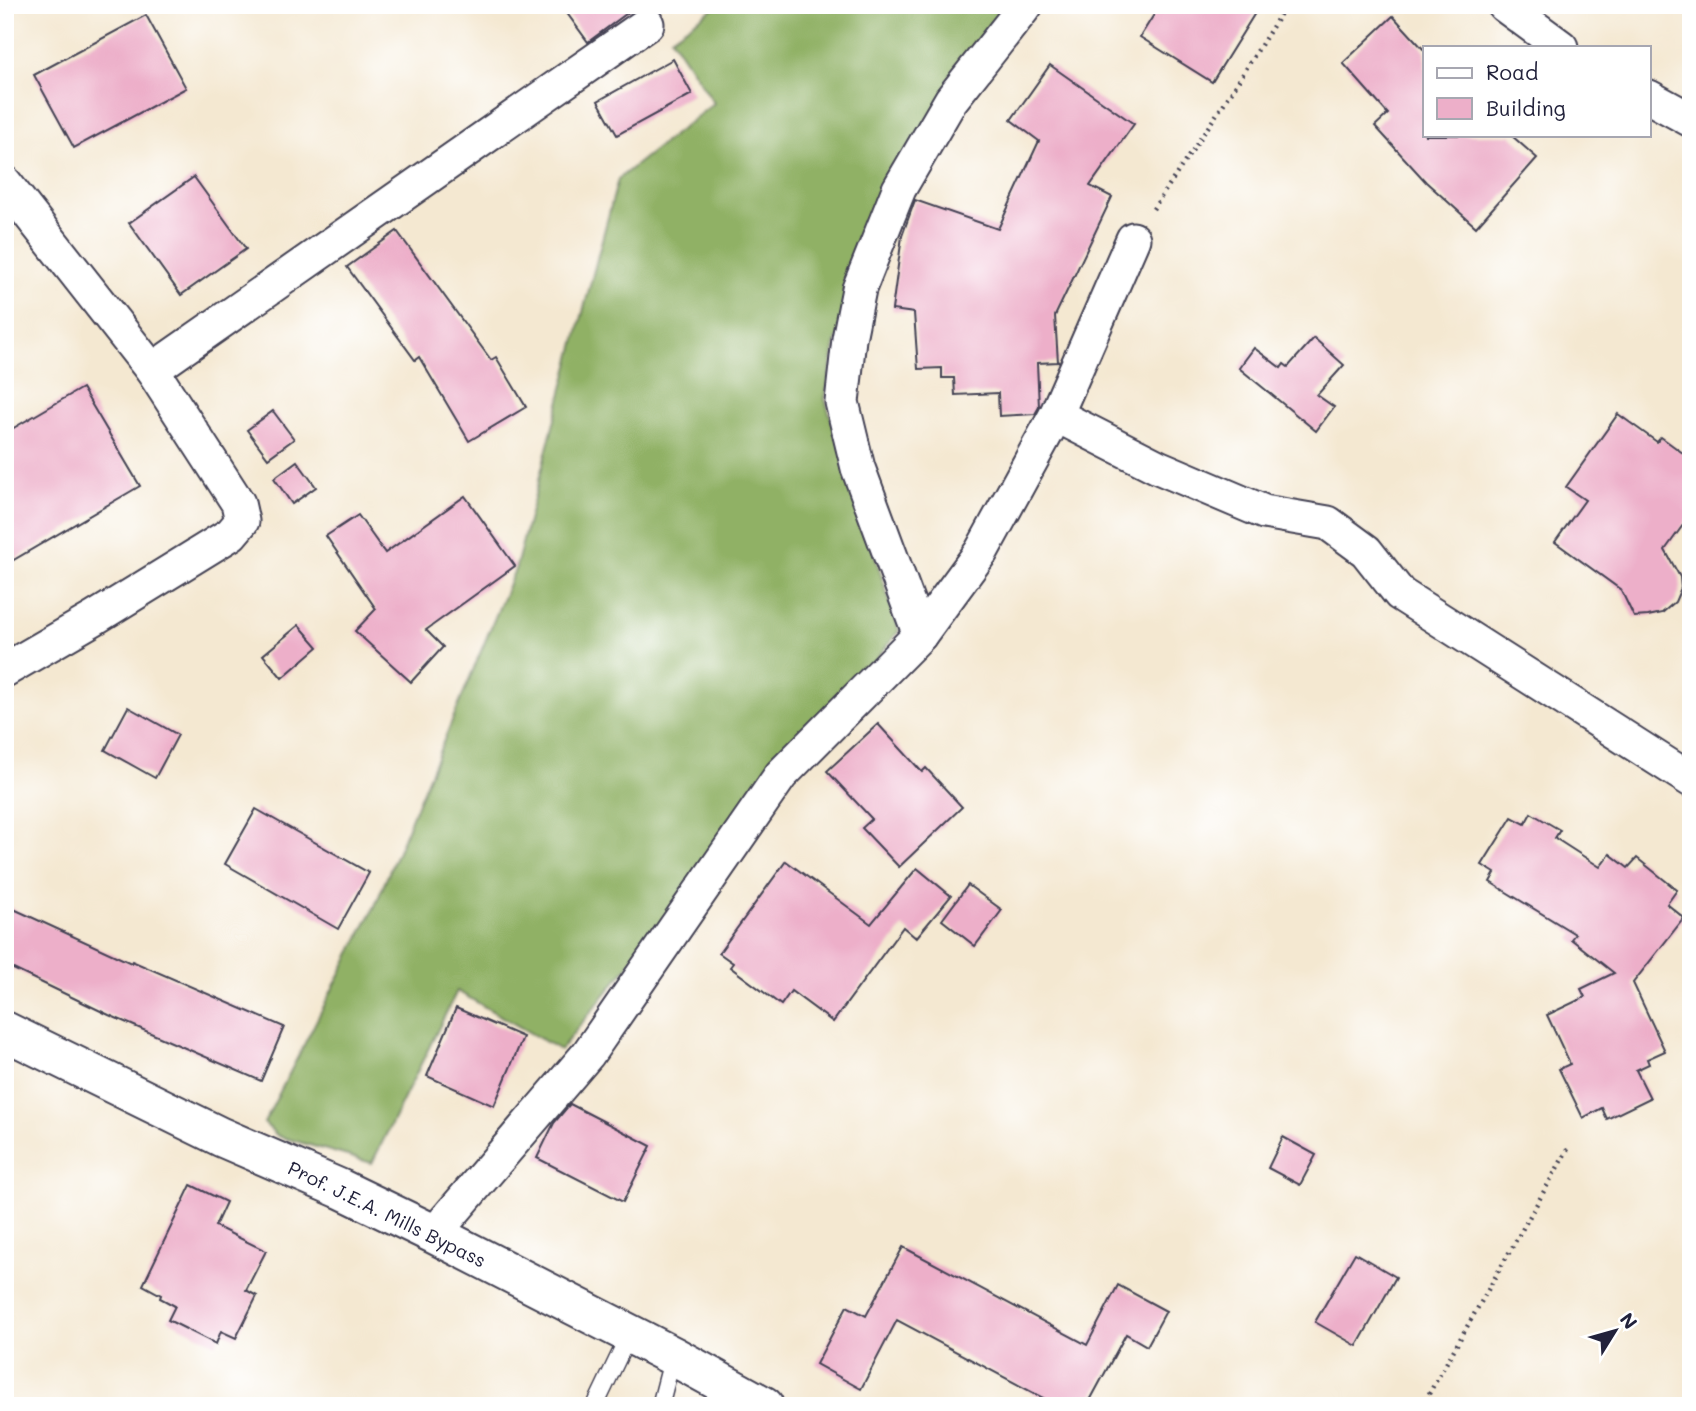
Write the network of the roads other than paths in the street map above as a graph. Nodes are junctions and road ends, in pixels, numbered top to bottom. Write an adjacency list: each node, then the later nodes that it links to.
1 (1026, 5): 11 (street)
2 (1504, 5): 4 (street)
3 (647, 24): 9 (street)
4 (1560, 46)
5 (1650, 98): 6 (street)
6 (1691, 120)
7 (5, 183): 9 (street)
8 (1133, 239): 10 (street)
9 (152, 370): 12 (street)
10 (1056, 415): 11 (street); 13 (street)
11 (920, 635): 15 (street)
12 (5, 670)
13 (1691, 779)
14 (5, 1031): 15 (street, Prof. J.E.A. Mills Bypass)
15 (434, 1234): 16 (street, Prof. J.E.A. Mills Bypass)
16 (629, 1335): 17 (street, Prof. J.E.A. Mills Bypass); 18 (lane)
17 (673, 1356): 19 (lane); 20 (street, Prof. J.E.A. Mills Bypass)
18 (595, 1406)
19 (660, 1406)
20 (764, 1406)

